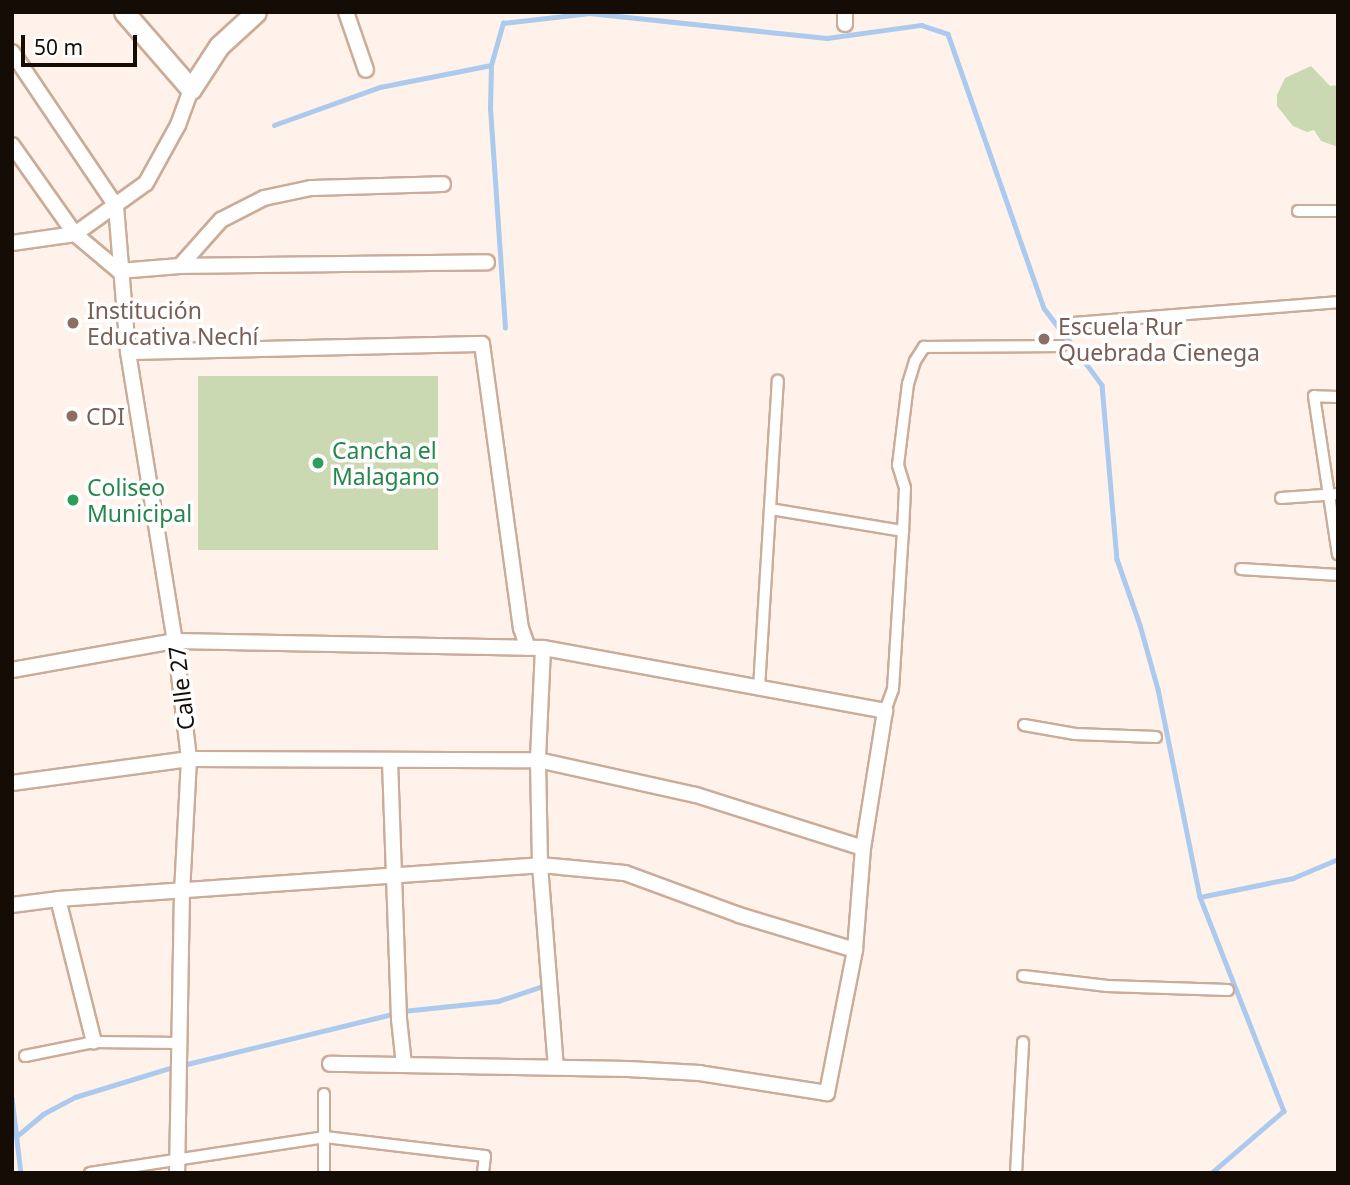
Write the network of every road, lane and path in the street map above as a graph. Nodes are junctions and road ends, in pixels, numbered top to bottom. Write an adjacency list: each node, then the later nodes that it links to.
1 (124, 12): 6 (main road)
2 (256, 12): 6 (main road)
3 (346, 12): 5 (street)
4 (12, 52): 9 (street)
5 (366, 70)
6 (191, 89): 9 (street)
7 (12, 145): 12 (street)
8 (443, 184): 15 (street)
9 (116, 206): 12 (street); 16 (street, Calle 27)
10 (1298, 211): 11 (street)
11 (1338, 211)
12 (75, 234): 13 (street); 16 (street)
13 (12, 243)
14 (487, 262): 15 (street)
15 (180, 266): 16 (street)
16 (119, 271): 20 (street, Calle 27)
17 (1338, 302): 18 (street)
18 (1072, 323)
19 (1062, 346): 26 (street)
20 (128, 352): 30 (street, Calle 27); 31 (street)
21 (778, 381): 25 (street)
22 (1338, 397): 23 (street)
23 (1334, 495): 24 (street); 27 (street)
24 (1282, 498)
25 (770, 509): 26 (street); 34 (street)
26 (903, 531): 35 (street)
27 (1338, 554)
28 (1241, 569): 29 (street)
29 (1338, 575)
30 (176, 641): 31 (street); 33 (street); 38 (street, Calle 27)
31 (528, 648): 32 (street)
32 (543, 648): 34 (street); 39 (street)
33 (12, 670)
34 (759, 688): 35 (street)
35 (885, 710): 42 (street)
36 (1024, 725): 37 (street)
37 (1156, 737)
38 (190, 759): 40 (street); 41 (street); 45 (street, Calle 27)
39 (538, 760): 40 (street); 42 (street); 43 (street)
40 (390, 761): 44 (street)
41 (12, 783)
42 (863, 848): 48 (street)
43 (540, 865): 44 (street); 48 (street); 57 (street)
44 (392, 874): 45 (street); 56 (street)
45 (182, 891): 46 (street); 52 (street, Calle 27)
46 (58, 899): 47 (street); 51 (street)
47 (12, 905)
48 (855, 950): 57 (street)
49 (1023, 976): 50 (street)
50 (1228, 990)
51 (94, 1042): 52 (street); 54 (street)
52 (179, 1042): 60 (street, Calle 27)
53 (1023, 1042): 65 (street)
54 (25, 1056)
55 (330, 1063): 56 (street)
56 (404, 1065): 57 (street)
57 (556, 1067)
58 (324, 1094): 59 (street)
59 (325, 1137): 60 (street); 63 (street); 64 (street)
60 (177, 1157): 61 (street); 62 (street, Calle 27)
61 (90, 1173)
62 (177, 1173)
63 (324, 1173)
64 (483, 1173)
65 (1016, 1173)

